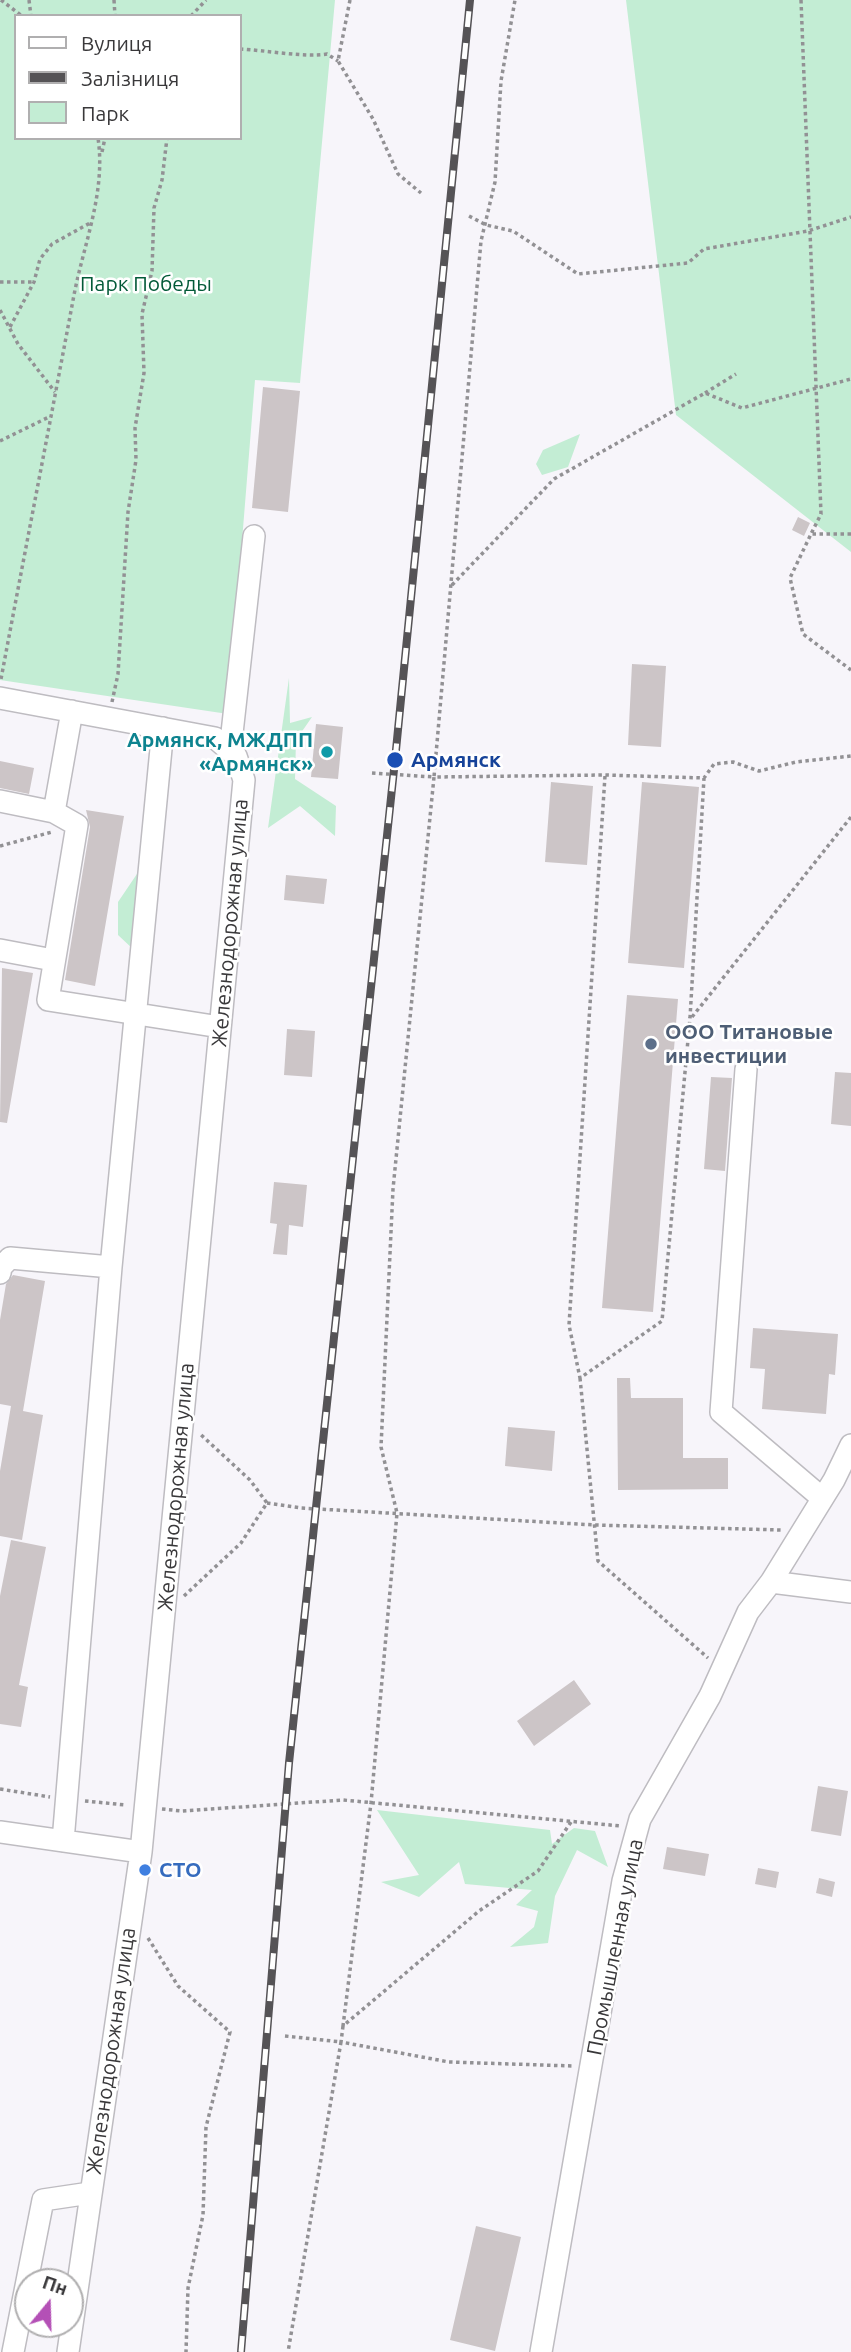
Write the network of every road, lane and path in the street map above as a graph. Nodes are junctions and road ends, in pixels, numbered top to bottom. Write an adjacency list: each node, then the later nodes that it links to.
1 (1, 0): 6 (path)
2 (206, 0): 7 (path)
3 (350, 0): 9 (path)
4 (515, 0): 18 (path)
5 (801, 0): 19 (path)
6 (19, 14)
7 (193, 14)
8 (242, 48): 9 (path)
9 (338, 61): 14 (path)
10 (99, 140): 13 (path)
11 (105, 140): 13 (path)
12 (167, 140): 39 (path)
13 (101, 157): 17 (path)
14 (421, 193)
15 (469, 216): 18 (path)
16 (851, 217): 19 (path)
17 (92, 221): 21 (path); 28 (path)
18 (486, 225): 19 (path); 34 (path)
19 (808, 231): 26 (path)
20 (0, 282): 21 (path)
21 (34, 282): 23 (path)
22 (0, 310): 23 (path)
23 (10, 327): 28 (path)
24 (736, 374): 27 (path)
25 (851, 379): 26 (path)
26 (818, 388): 27 (path); 31 (path)
27 (705, 393): 34 (path)
28 (54, 402): 29 (path)
29 (51, 416): 30 (path); 36 (path)
30 (0, 441)
31 (811, 534): 32 (path); 35 (path)
32 (851, 534)
33 (254, 536): 41 (street)
34 (451, 586): 45 (path)
35 (851, 670)
36 (0, 684)
37 (0, 698): 38 (street)
38 (72, 711): 39 (street); 48 (street)
39 (108, 718): 40 (street)
40 (163, 728): 41 (street); 54 (street)
41 (230, 751): 56 (street, Железнодорожная улица)
42 (851, 756): 46 (path)
43 (372, 773): 45 (path)
44 (605, 775): 45 (path); 46 (path); 60 (path)
45 (434, 778): 65 (path)
46 (704, 778): 55 (path)
47 (0, 801): 48 (street)
48 (54, 812): 50 (street)
49 (851, 817): 55 (path)
50 (77, 825): 51 (path); 53 (street)
51 (0, 846)
52 (0, 950): 53 (street)
53 (53, 960): 54 (street)
54 (137, 1016): 56 (street); 58 (street)
55 (690, 1018): 60 (path)
56 (220, 1027): 61 (street, Железнодорожная улица)
57 (746, 1069): 63 (street)
58 (111, 1267): 59 (street); 73 (street)
59 (0, 1273)
60 (580, 1378): 66 (path)
61 (183, 1417): 64 (path); 70 (street, Железнодорожная улица)
62 (851, 1445): 63 (street, Промышленная улица)
63 (822, 1498): 67 (street, Промышленная улица)
64 (267, 1503): 65 (path); 70 (path)
65 (397, 1513): 66 (path); 74 (path)
66 (595, 1525): 67 (path); 71 (path)
67 (800, 1534): 68 (street, Промышленная улица)
68 (771, 1582): 69 (street); 71 (street, Промышленная улица)
69 (851, 1592)
70 (163, 1616): 75 (street, Железнодорожная улица)
71 (722, 1670): 77 (street, Промышленная улица)
72 (0, 1789): 73 (path)
73 (66, 1799): 75 (path); 79 (street)
74 (371, 1803): 75 (path); 76 (path); 82 (path)
75 (145, 1807): 80 (street, Железнодорожная улица)
76 (571, 1822): 77 (path); 82 (path)
77 (637, 1828): 85 (street, Промышленная улица)
78 (0, 1832): 79 (street)
79 (62, 1841): 80 (street)
80 (141, 1852): 81 (street, Железнодорожная улица)
81 (132, 1912): 86 (street, Железнодорожная улица); 89 (path)
82 (343, 2025): 84 (path)
83 (285, 2036): 84 (path)
84 (341, 2042): 85 (path); 90 (path)
85 (592, 2066): 91 (street, Промышленная улица)
86 (90, 2193): 87 (street, Железнодорожная улица); 88 (street, Железнодорожная улица)
87 (10, 2337)
88 (68, 2352)
89 (186, 2352)
90 (288, 2352)
91 (541, 2352)

